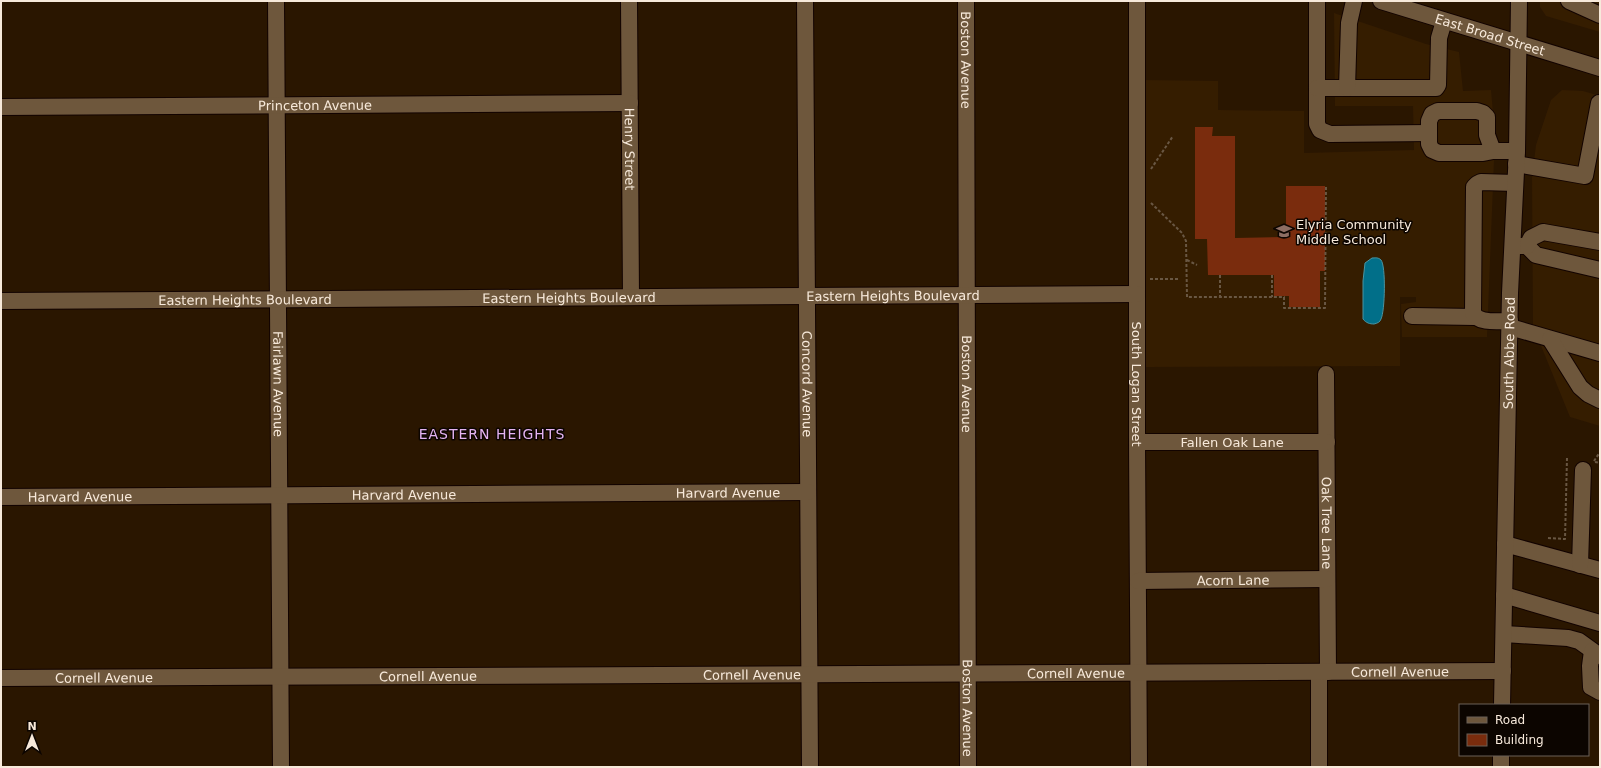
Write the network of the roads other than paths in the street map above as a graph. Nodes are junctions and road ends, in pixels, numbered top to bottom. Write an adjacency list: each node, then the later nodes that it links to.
1 (276, 1): 20 (street, Fairlawn Avenue)
2 (629, 1): 18 (street, Henry Street)
3 (805, 1): 32 (street, Concord Avenue)
4 (966, 1): 31 (street, Boston Avenue)
5 (1137, 1): 30 (street, South Logan Street)
6 (1317, 1): 16 (street)
7 (1354, 1): 17 (street)
8 (1381, 1): 11 (street, East Broad Street)
9 (1519, 1): 14 (street, South Abbe Road)
10 (1569, 1): 12 (street)
11 (1426, 8): 13 (street, East Broad Street)
12 (1600, 16)
13 (1444, 21): 14 (street, East Broad Street); 17 (street)
14 (1518, 44): 15 (street, East Broad Street); 25 (street, South Abbe Road)
15 (1600, 68)
16 (1317, 88): 17 (street); 23 (street)
17 (1347, 88)
18 (630, 103): 20 (street, Princeton Avenue); 33 (street, Henry Street)
19 (1599, 103): 22 (street)
20 (276, 105): 21 (street, Princeton Avenue); 34 (street, Fairlawn Avenue)
21 (1, 107)
22 (1598, 123): 25 (street)
23 (1429, 133): 24 (street); 24 (street)
24 (1493, 151): 25 (street)
25 (1516, 157): 26 (street, South Abbe Road)
26 (1515, 183): 28 (street, South Abbe Road); 37 (street)
27 (1600, 242): 28 (street)
28 (1520, 246): 29 (street); 38 (street, South Abbe Road)
29 (1598, 270)
30 (1137, 294): 31 (street, Eastern Heights Boulevard); 43 (street, South Logan Street)
31 (967, 295): 32 (street, Eastern Heights Boulevard); 61 (street, Boston Avenue)
32 (806, 296): 33 (street, Eastern Heights Boulevard); 46 (street, Concord Avenue)
33 (631, 297): 34 (street, Eastern Heights Boulevard)
34 (278, 299): 35 (street, Eastern Heights Boulevard); 47 (street, Fairlawn Avenue)
35 (1, 301)
36 (1412, 316): 37 (street)
37 (1475, 317): 38 (street)
38 (1510, 324): 39 (street); 49 (street, South Abbe Road)
39 (1550, 339): 40 (street); 42 (street)
40 (1600, 353)
41 (1326, 374): 44 (street, Oak Tree Lane)
42 (1600, 400)
43 (1137, 442): 44 (street, Fallen Oak Lane); 53 (street, South Logan Street)
44 (1327, 442): 52 (street, Oak Tree Lane)
45 (1588, 466): 50 (street)
46 (808, 492): 47 (street, Harvard Avenue); 62 (street, Concord Avenue)
47 (279, 495): 48 (street, Harvard Avenue); 63 (street, Fairlawn Avenue)
48 (1, 496)
49 (1505, 544): 50 (street); 54 (street, South Abbe Road)
50 (1580, 564): 51 (street)
51 (1600, 570)
52 (1327, 579): 53 (street, Acorn Lane); 60 (street, Oak Tree Lane)
53 (1138, 581): 59 (street, South Logan Street)
54 (1504, 595): 55 (street); 56 (street, South Abbe Road)
55 (1600, 623)
56 (1504, 634): 57 (street); 58 (street, South Abbe Road)
57 (1596, 654): 65 (street)
58 (1503, 671): 60 (street, Cornell Avenue); 66 (street, South Abbe Road)
59 (1139, 672): 60 (street, Cornell Avenue); 61 (street, Cornell Avenue); 71 (street, South Logan Street)
60 (1323, 672): 72 (street, Oak Tree Lane)
61 (968, 673): 62 (street, Cornell Avenue); 70 (street, Boston Avenue)
62 (809, 674): 63 (street, Cornell Avenue); 69 (street, Concord Avenue)
63 (280, 677): 64 (street, Cornell Avenue); 68 (street, Fairlawn Avenue)
64 (1, 678)
65 (1600, 692)
66 (1502, 704)
67 (1501, 756): 73 (street)
68 (281, 767)
69 (810, 767)
70 (968, 767)
71 (1139, 767)
72 (1319, 767)
73 (1501, 767)

